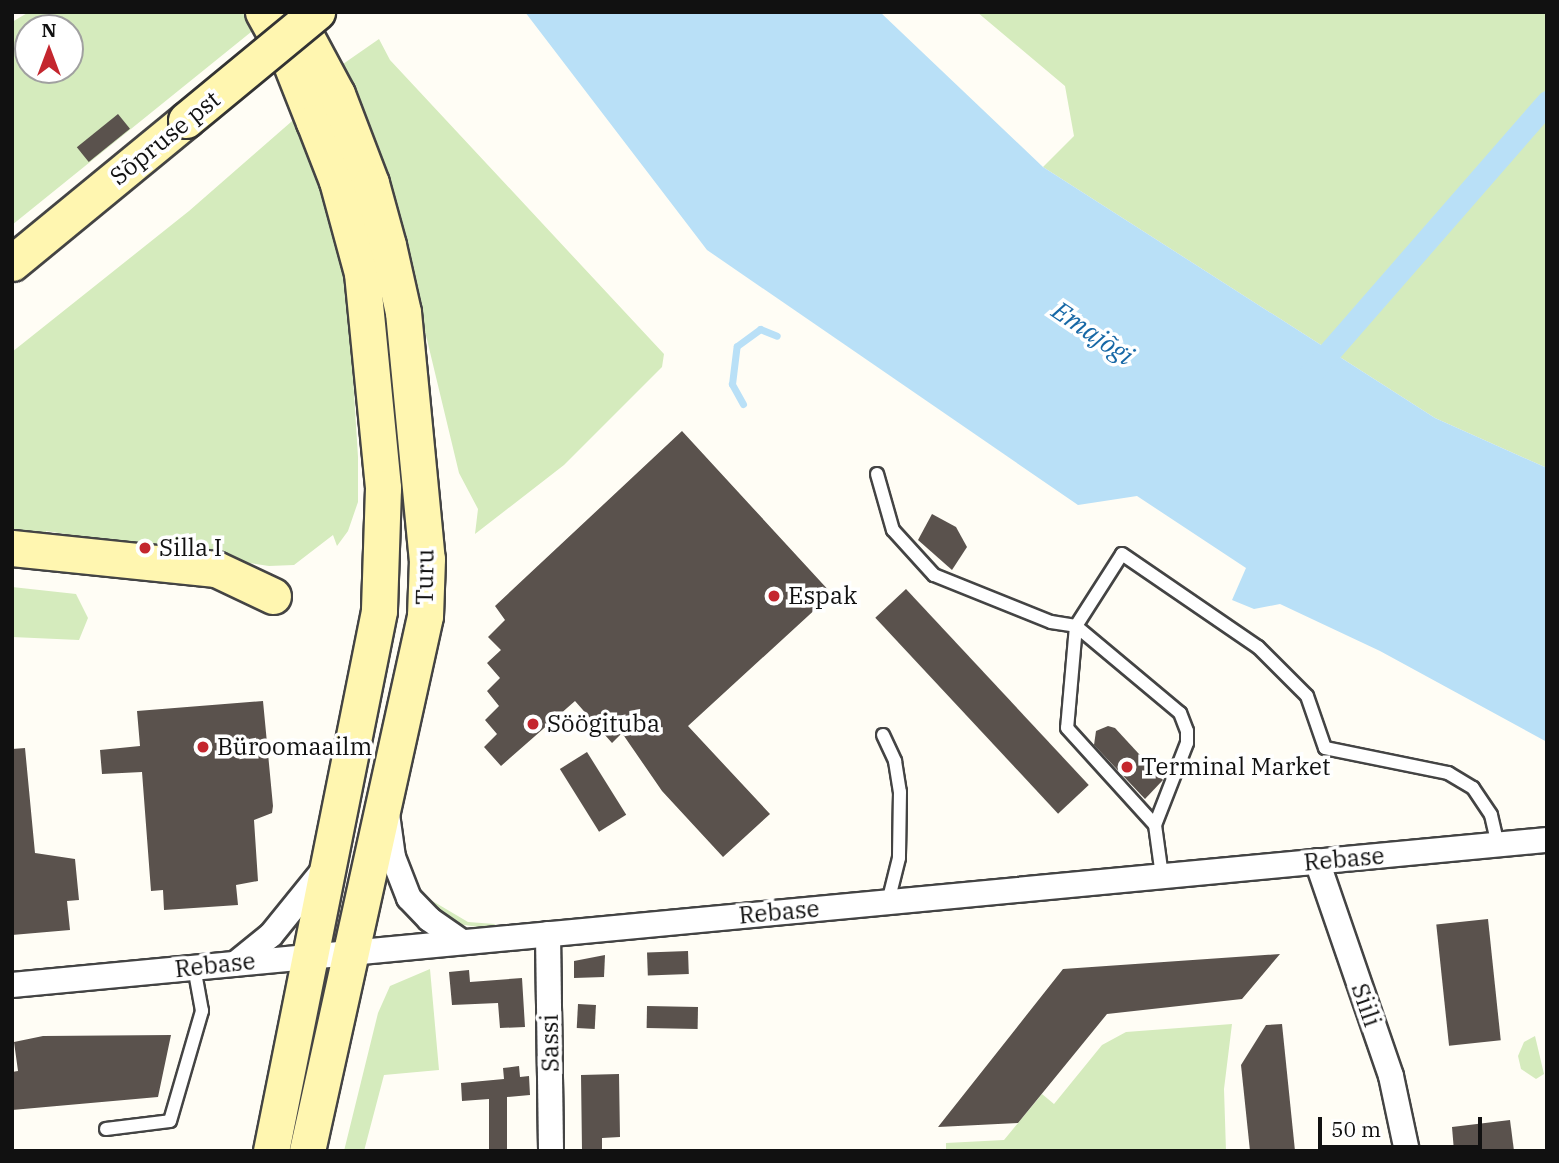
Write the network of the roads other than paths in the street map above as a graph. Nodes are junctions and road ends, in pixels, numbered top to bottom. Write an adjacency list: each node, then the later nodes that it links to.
1 (263, 12): 14 (main road, Turu)
2 (293, 12): 10 (main road, Turu)
3 (317, 12): 4 (main road, Sõpruse pst, bridge)
4 (12, 263)
5 (877, 474): 8 (lane)
6 (12, 548): 7 (main road)
7 (273, 596)
8 (1076, 626): 11 (lane); 11 (lane); 13 (lane)
9 (883, 735): 17 (lane)
10 (385, 799): 19 (street); 20 (main road, Turu)
11 (1155, 825): 16 (lane)
12 (1547, 840): 13 (street, Rebase)
13 (1498, 845): 15 (street, Rebase)
14 (330, 860): 21 (main road, Turu); 23 (street)
15 (1317, 861): 16 (street, Rebase); 31 (street, Siili)
16 (1162, 876): 17 (street, Rebase)
17 (888, 902): 18 (street, Rebase)
18 (548, 934): 19 (street, Rebase); 30 (street, Sassi)
19 (462, 942): 20 (street, Rebase)
20 (354, 951): 21 (street, Rebase); 29 (main road, Turu)
21 (312, 956): 22 (street, Rebase); 26 (main road, Turu)
22 (270, 960): 23 (street, Rebase); 26 (street)
23 (235, 964): 24 (street, Rebase)
24 (194, 967): 25 (street, Rebase); 27 (lane)
25 (12, 985)
26 (302, 1005): 28 (main road, Turu)
27 (106, 1129)
28 (271, 1151)
29 (307, 1151)
30 (551, 1151)
31 (1407, 1151)

